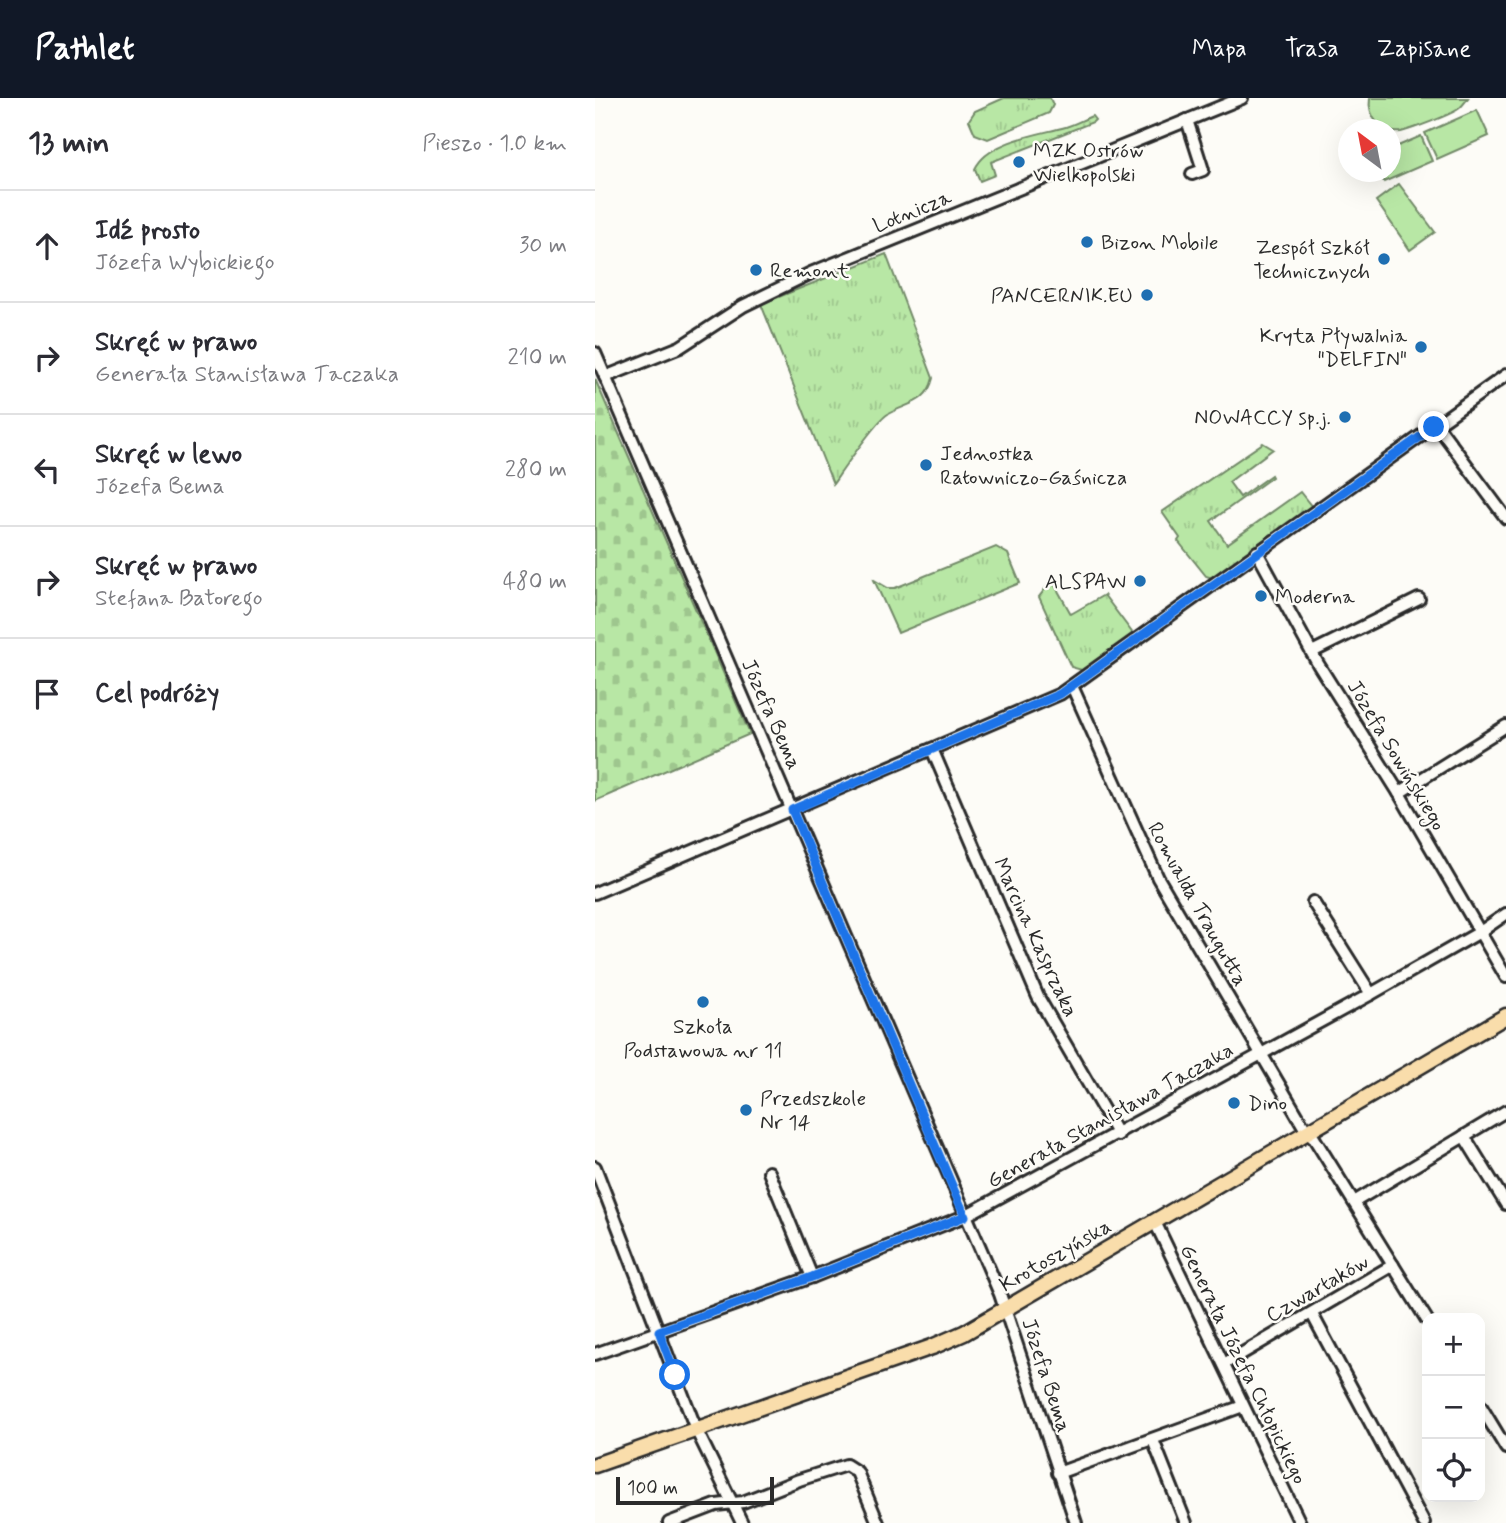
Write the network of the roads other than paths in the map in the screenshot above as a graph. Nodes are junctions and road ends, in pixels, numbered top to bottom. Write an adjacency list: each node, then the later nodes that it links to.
1 (1242, 98): 2 (street, Lotnicza)
2 (1187, 120): 3 (street); 6 (street, Lotnicza)
3 (1192, 174)
4 (595, 353): 6 (street, Józefa Bema)
5 (1506, 375): 7 (street)
6 (605, 377): 16 (street, Józefa Bema)
7 (1437, 425): 8 (street); 9 (street)
8 (1506, 518)
9 (1257, 552): 11 (street, Józefa Sowińskiego); 12 (street)
10 (1419, 599): 11 (street)
11 (1312, 652): 15 (street, Józefa Sowińskiego)
12 (1072, 686): 14 (street); 24 (street, Romualda Traugutta)
13 (1506, 726): 15 (street)
14 (932, 749): 16 (street); 27 (street, Marcina Kasprzaka)
15 (1399, 793): 20 (street, Józefa Sowińskiego)
16 (792, 810): 17 (street); 33 (street, Józefa Bema)
17 (595, 894)
18 (1313, 902): 22 (street)
19 (1506, 914): 20 (street, Generała Stanisława Taczaka)
20 (1479, 932): 21 (street, Józefa Sowińskiego); 22 (street, Generała Stanisława Taczaka)
21 (1506, 977)
22 (1371, 994): 24 (street, Generała Stanisława Taczaka)
23 (1506, 1016): 26 (main road, Krotoszyńska)
24 (1261, 1054): 26 (street, Romualda Traugutta); 27 (street, Generała Stanisława Taczaka)
25 (1506, 1111): 28 (street)
26 (1308, 1131): 31 (street, Romualda Traugutta); 34 (main road, Krotoszyńska)
27 (1118, 1135): 33 (street, Generała Stanisława Taczaka)
28 (1464, 1136): 31 (street); 32 (street)
29 (595, 1167): 40 (street)
30 (769, 1172): 36 (street)
31 (1354, 1202): 35 (street, Romualda Traugutta)
32 (1506, 1204)
33 (965, 1216): 36 (street, Generała Stanisława Taczaka); 37 (street, Józefa Bema)
34 (1154, 1222): 37 (main road, Krotoszyńska); 42 (street, Generała Józefa Chłopickiego)
35 (1394, 1265): 38 (street, Romualda Traugutta); 39 (street, Czwartaków)
36 (812, 1277): 40 (street, Generała Stanisława Taczaka)
37 (1006, 1309): 45 (main road, Krotoszyńska); 49 (street, Józefa Bema)
38 (1423, 1313)
39 (1312, 1314): 42 (street, Czwartaków); 57 (street)
40 (659, 1331): 41 (street, Generała Stanisława Taczaka); 45 (street)
41 (595, 1354)
42 (1224, 1364): 43 (street, Generała Józefa Chłopickiego)
43 (1243, 1406): 46 (street); 56 (street, Generała Józefa Chłopickiego)
44 (1485, 1413): 47 (street)
45 (696, 1429): 48 (main road, Krotoszyńska); 50 (street)
46 (1153, 1440): 49 (street); 55 (street)
47 (1506, 1448)
48 (595, 1465)
49 (1058, 1473): 54 (street, Józefa Bema)
50 (732, 1503): 51 (street); 52 (street); 53 (street)
51 (669, 1523)
52 (742, 1523)
53 (878, 1523)
54 (1076, 1523)
55 (1186, 1523)
56 (1300, 1523)
57 (1424, 1523)

